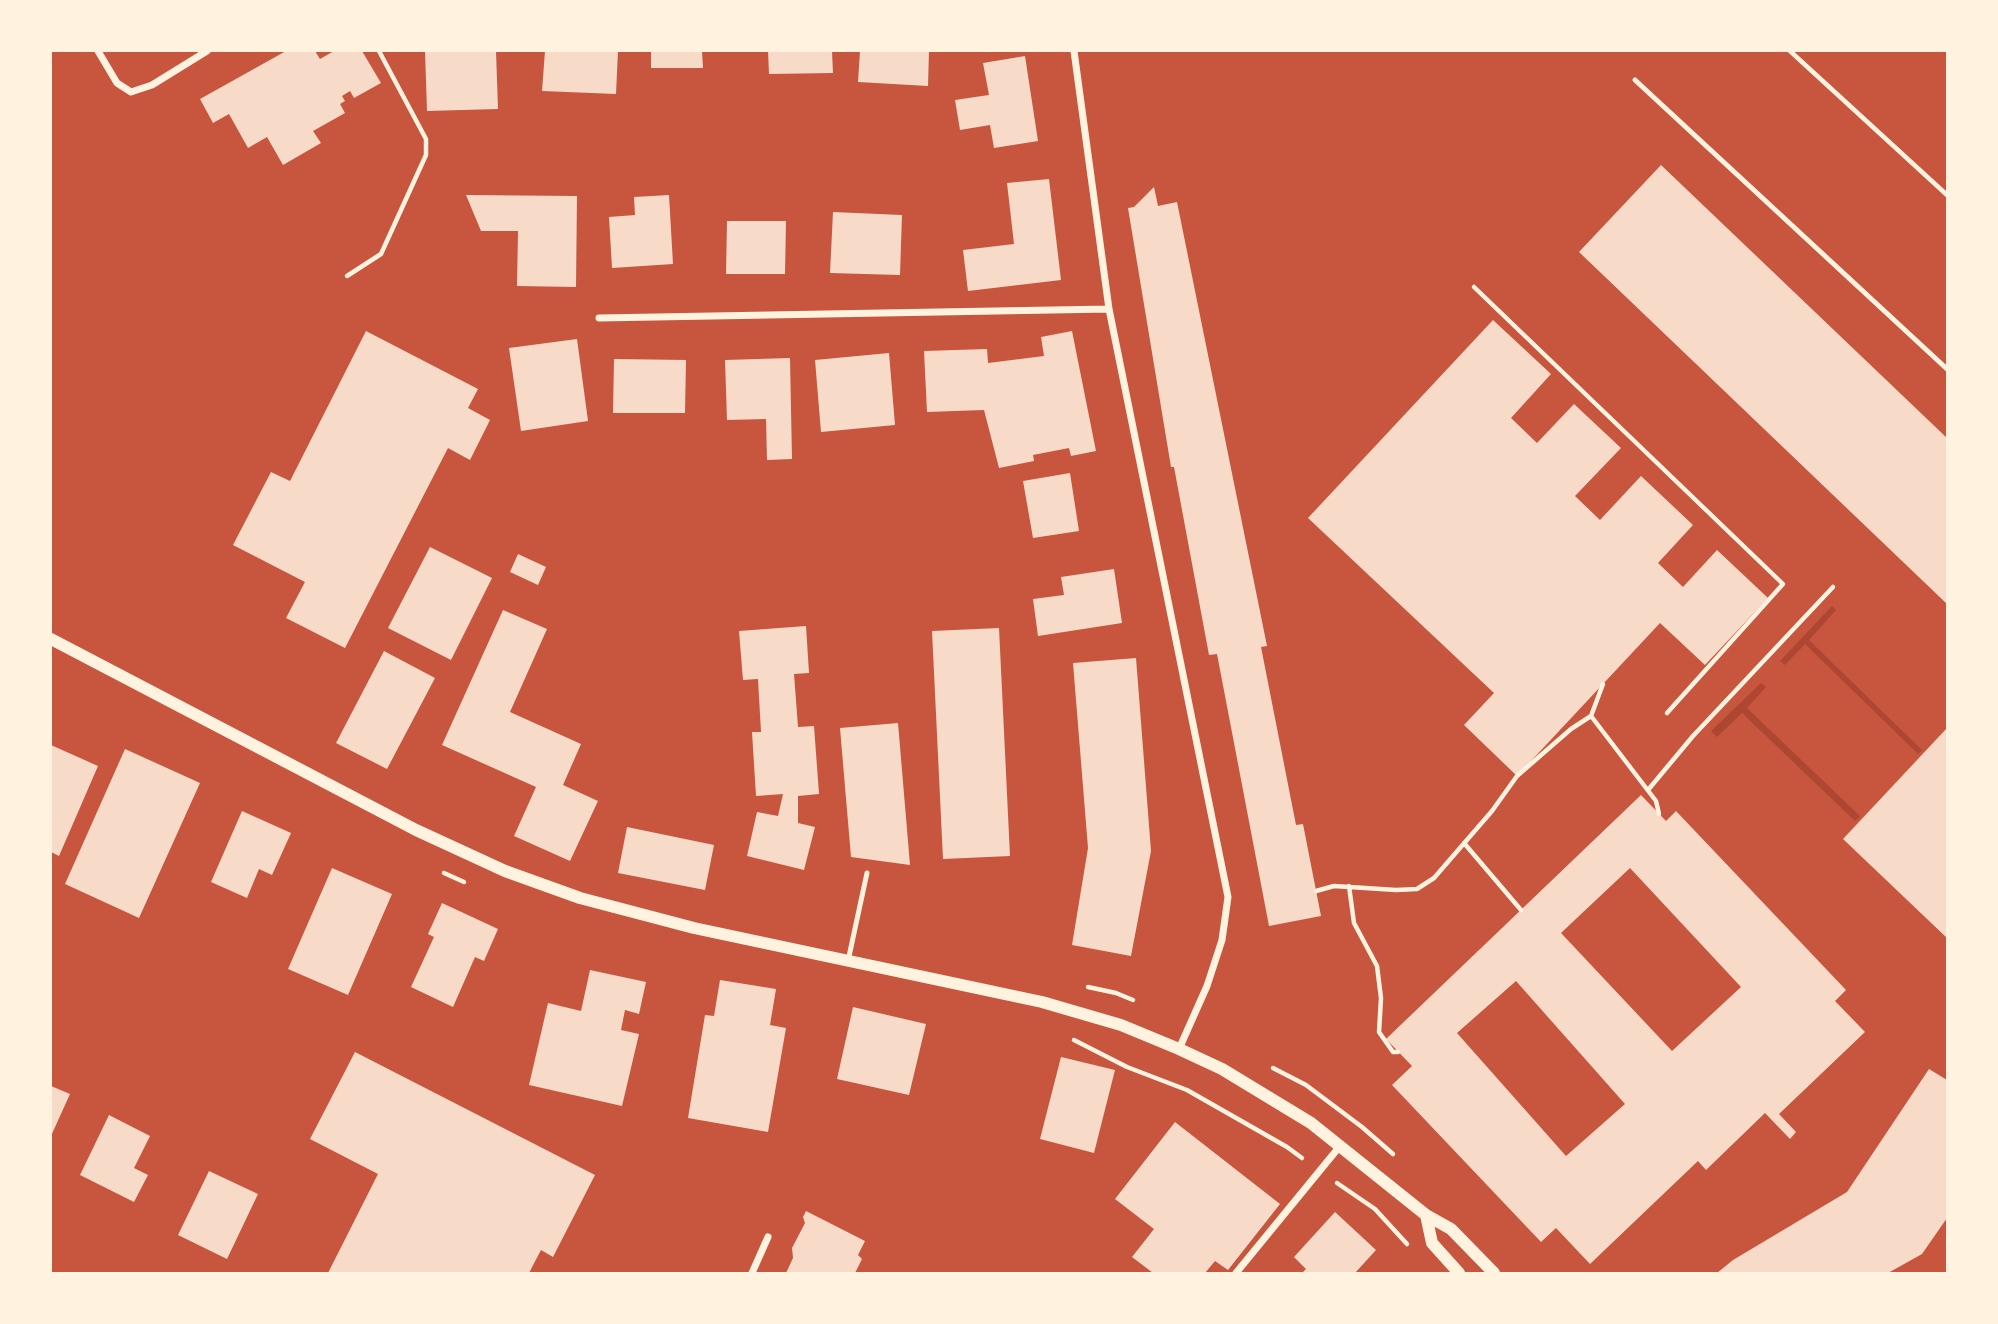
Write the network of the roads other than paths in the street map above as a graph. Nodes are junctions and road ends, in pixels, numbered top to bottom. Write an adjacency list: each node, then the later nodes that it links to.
1 (98, 51): 2 (street)
2 (207, 51)
3 (1074, 51): 5 (street)
4 (1635, 80): 7 (lane)
5 (1109, 309): 6 (street); 11 (street)
6 (599, 318)
7 (1947, 369)
8 (51, 639): 10 (street)
9 (867, 873): 10 (lane)
10 (848, 961): 11 (street)
11 (1179, 1049): 12 (street)
12 (1340, 1145): 13 (street); 16 (street)
13 (1426, 1215): 17 (street); 18 (street)
14 (768, 1237): 15 (street)
15 (752, 1273)
16 (1236, 1273)
17 (1460, 1273)
18 (1494, 1273)

